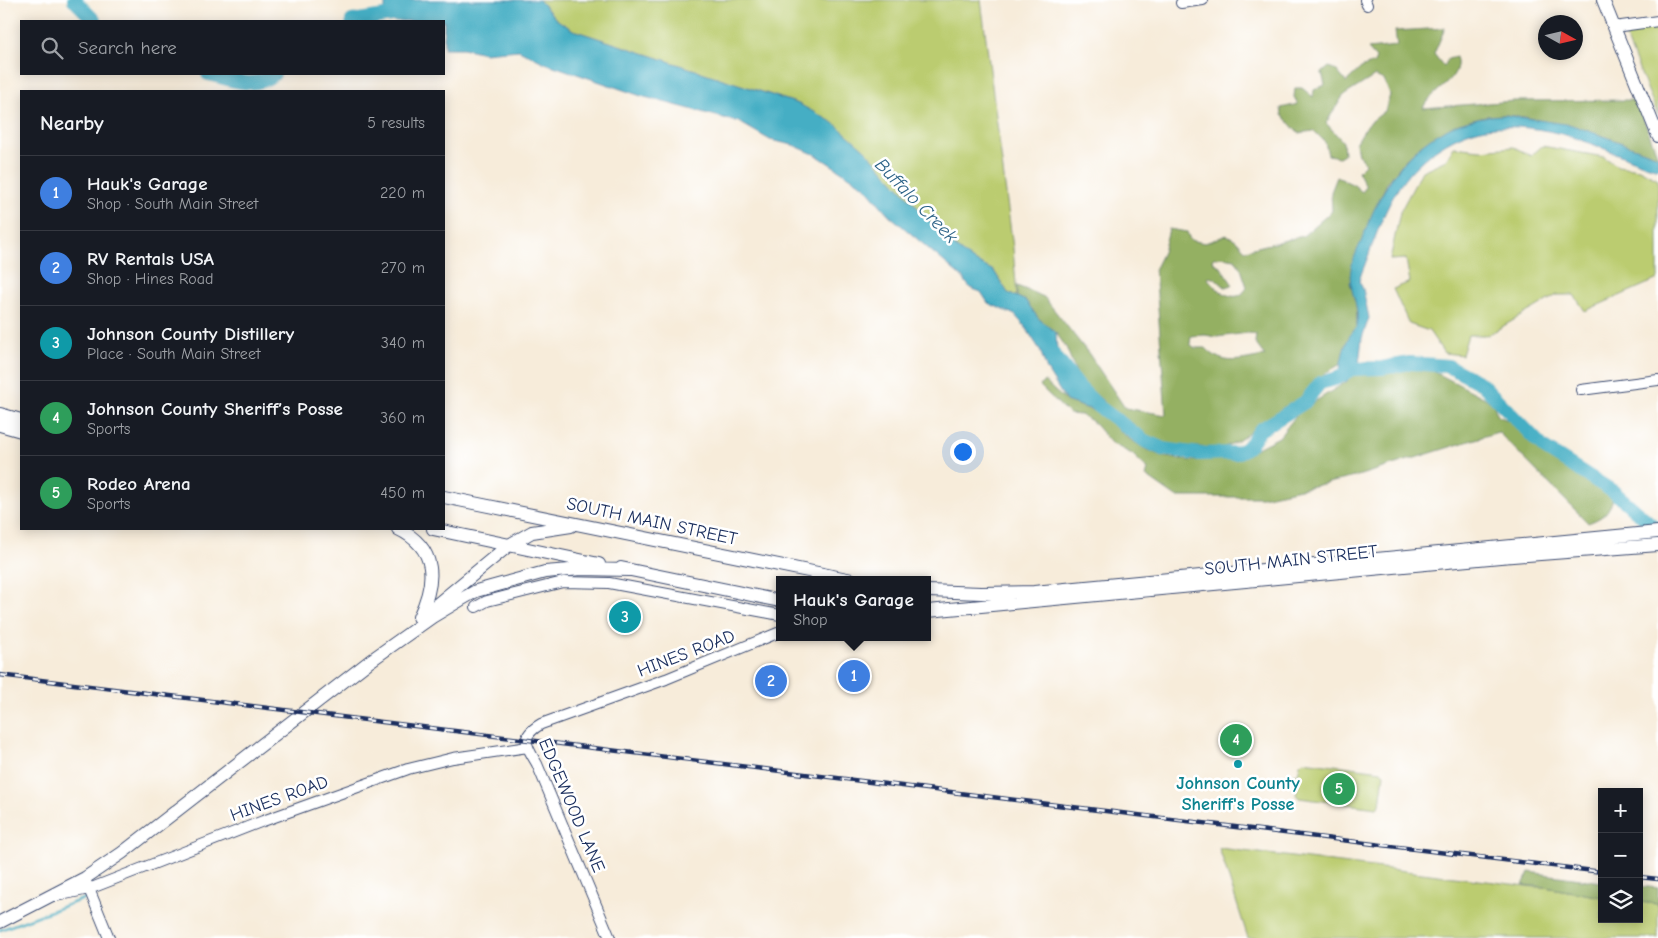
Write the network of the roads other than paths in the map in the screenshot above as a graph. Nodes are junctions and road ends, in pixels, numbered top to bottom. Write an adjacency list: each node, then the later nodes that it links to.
1 (1203, 0): 3 (street)
2 (1603, 0): 5 (main road)
3 (1181, 3)
4 (1658, 21): 5 (street)
5 (1614, 27): 6 (main road)
6 (1658, 136)
7 (1658, 380): 8 (street)
8 (1581, 390)
9 (0, 414): 10 (main road)
10 (20, 420)
11 (0, 425): 12 (main road)
12 (20, 431)
13 (445, 497): 14 (main road, SOUTH MAIN STREET)
14 (583, 525): 18 (main road); 22 (main road, SOUTH MAIN STREET)
15 (399, 530): 29 (main road)
16 (438, 530): 18 (main road)
17 (1658, 532): 19 (main road, SOUTH MAIN STREET)
18 (509, 545): 21 (main road); 29 (main road)
19 (1592, 545): 20 (main road, SOUTH MAIN STREET); 23 (main road, SOUTH MAIN STREET)
20 (1658, 545)
21 (629, 570): 25 (main road); 31 (main road)
22 (823, 576)
23 (1162, 584): 24 (main road, SOUTH MAIN STREET); 27 (main road, SOUTH MAIN STREET)
24 (931, 591)
25 (776, 600)
26 (476, 607): 28 (street)
27 (931, 611)
28 (776, 614)
29 (417, 620): 31 (main road)
30 (776, 634): 32 (street, HINES ROAD)
31 (370, 661): 34 (main road)
32 (604, 702): 33 (street, EDGEWOOD LANE)
33 (528, 747): 34 (street, HINES ROAD); 37 (street, EDGEWOOD LANE)
34 (83, 884): 35 (main road); 36 (street)
35 (0, 922)
36 (109, 938)
37 (610, 938)

